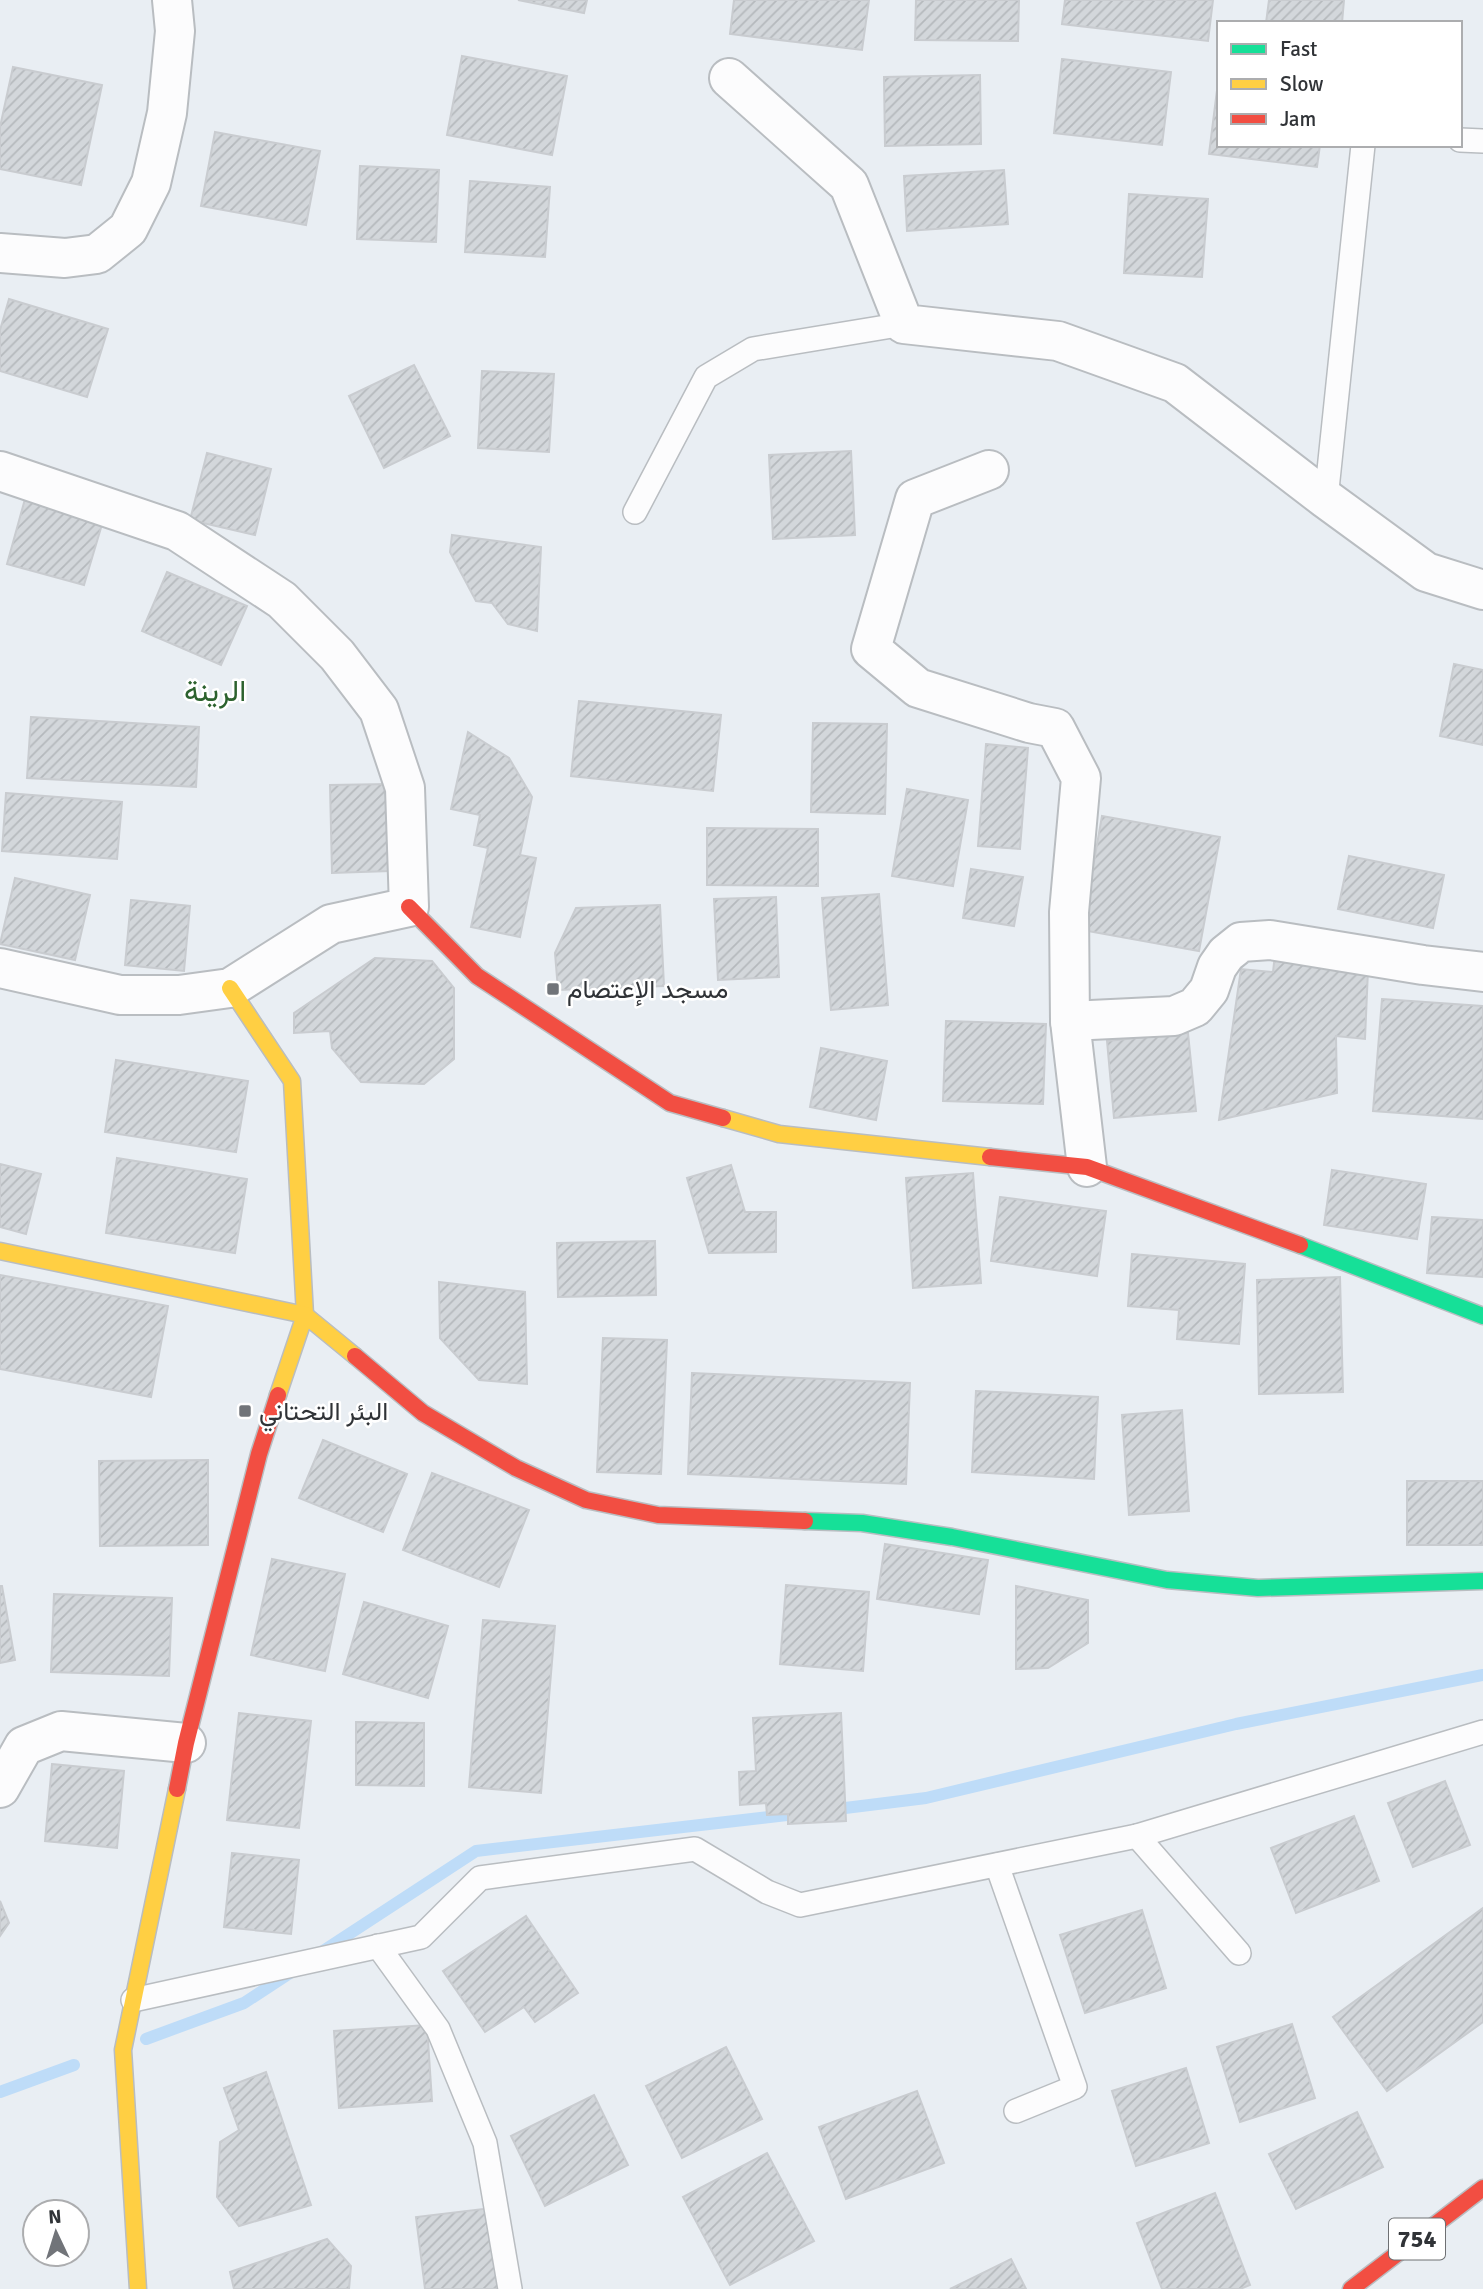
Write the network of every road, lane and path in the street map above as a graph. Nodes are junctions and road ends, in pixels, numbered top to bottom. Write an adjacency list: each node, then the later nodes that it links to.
1 (172, 0): 6 (street)
2 (729, 78): 7 (street)
3 (1462, 140): 4 (lane)
4 (1483, 141)
5 (1363, 147): 10 (lane)
6 (0, 253)
7 (904, 324): 10 (street); 11 (lane)
8 (989, 470): 17 (street)
9 (0, 471): 13 (street)
10 (1326, 499): 12 (street)
11 (635, 512)
12 (1483, 590)
13 (409, 907): 16 (street); 18 (street)
14 (0, 968): 16 (street)
15 (1483, 972): 17 (street)
16 (230, 988): 20 (street)
17 (1070, 1021): 18 (street)
18 (1087, 1167): 21 (street)
19 (0, 1251): 20 (street)
20 (306, 1315): 22 (street); 24 (street)
21 (1483, 1316)
22 (1483, 1581)
23 (1483, 1732): 26 (lane)
24 (186, 1744): 25 (street); 30 (street)
25 (0, 1788)
26 (1137, 1836): 27 (lane); 29 (lane)
27 (997, 1865): 28 (lane); 31 (lane)
28 (378, 1946): 30 (lane); 34 (lane)
29 (1239, 1953)
30 (133, 2000): 33 (street)
31 (1016, 2111)
32 (1483, 2189): 35 (street, 754)
33 (138, 2289)
34 (510, 2289)
35 (1351, 2289)

